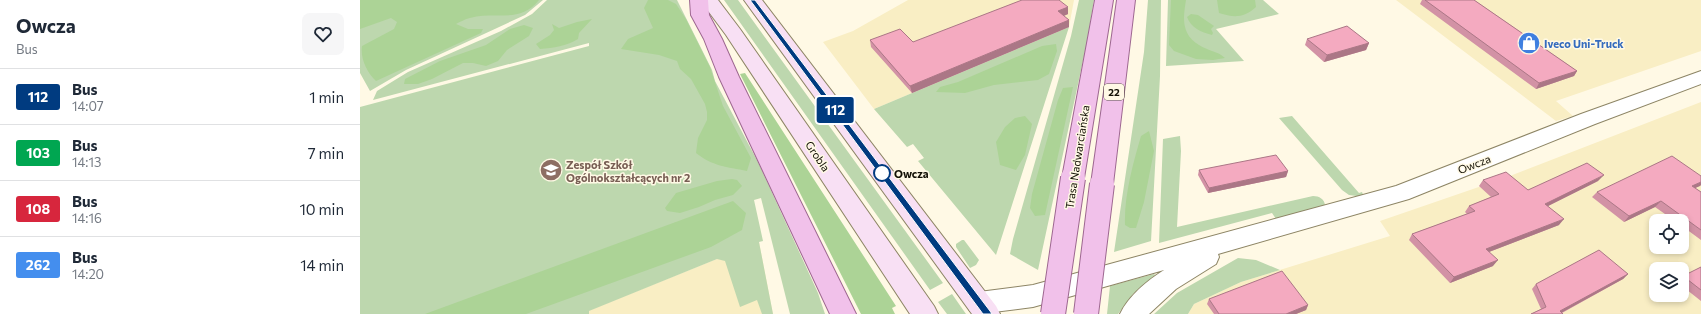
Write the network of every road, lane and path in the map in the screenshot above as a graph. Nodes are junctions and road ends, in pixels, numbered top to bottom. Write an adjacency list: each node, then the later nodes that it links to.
1 (699, 0): 9 (main road)
2 (709, 0): 10 (main road, Grobla)
3 (753, 0): 8 (main road)
4 (1104, 0): 11 (main road, Trasa Nadwarciańska / 22, bridge)
5 (1126, 0): 12 (main road, 22, bridge)
6 (1701, 77): 7 (street, Owcza)
7 (1243, 238): 8 (street, Owcza); 13 (street, Owcza)
8 (983, 309)
9 (843, 314)
10 (924, 314)
11 (1053, 314)
12 (1086, 314)
13 (1132, 314)

